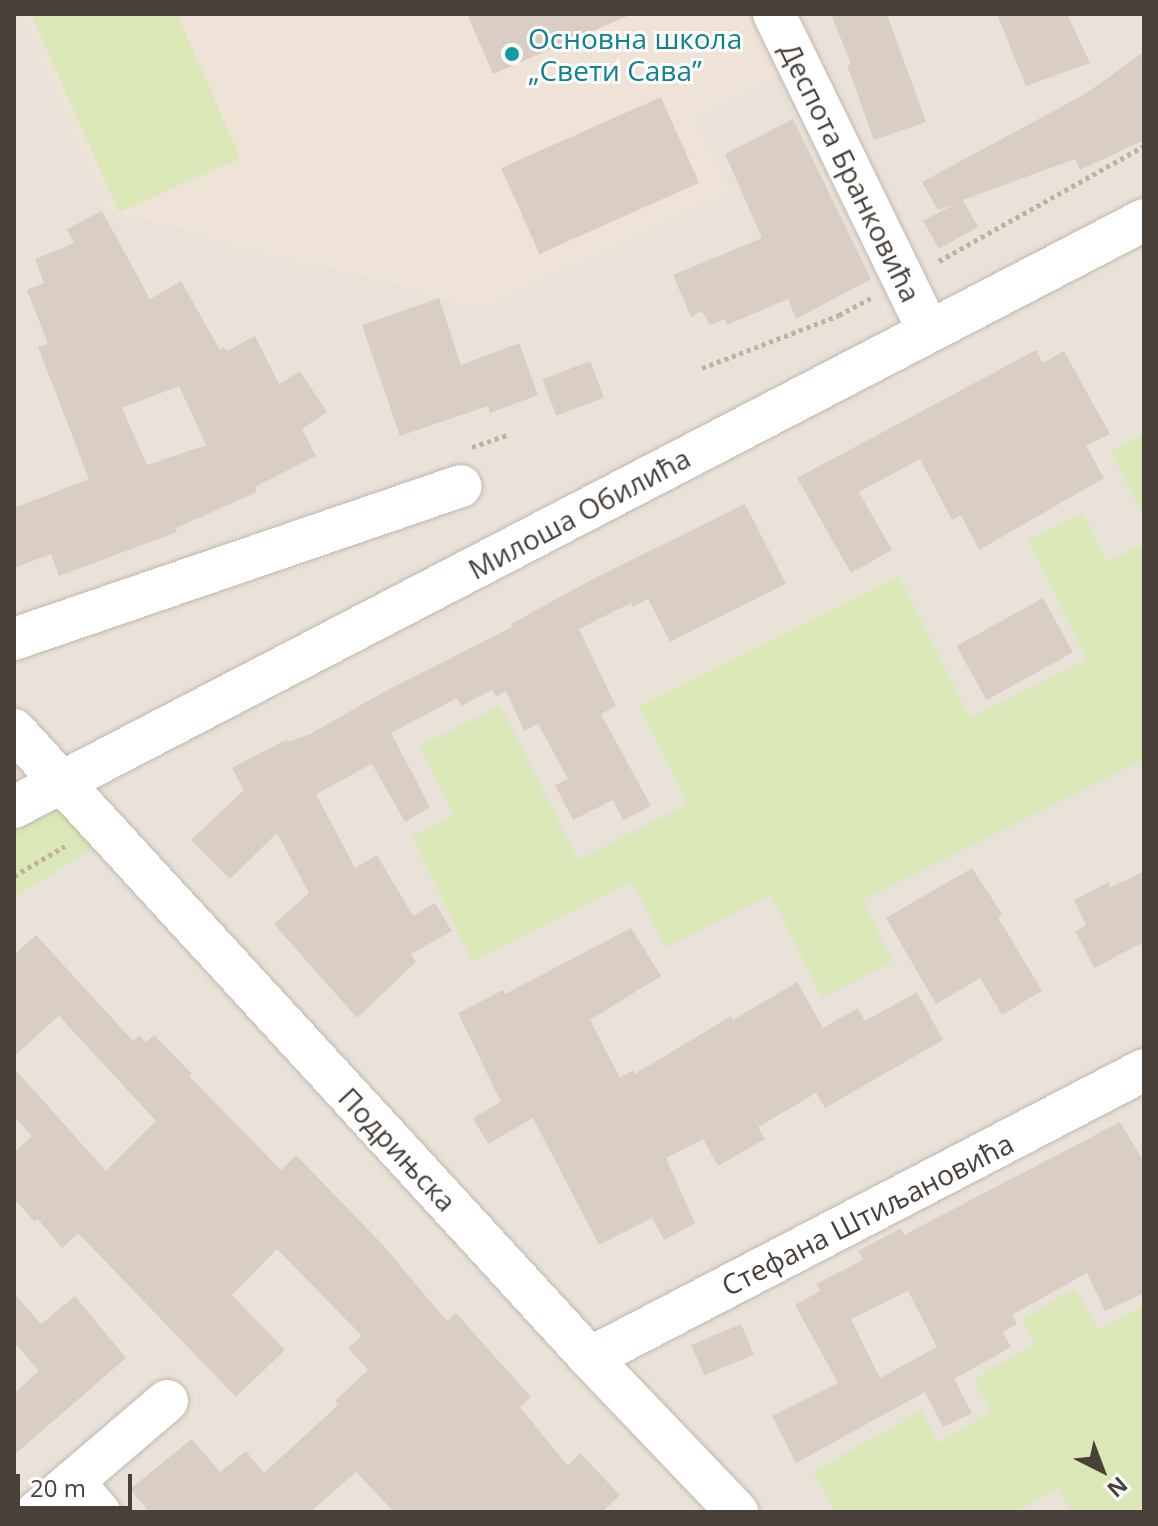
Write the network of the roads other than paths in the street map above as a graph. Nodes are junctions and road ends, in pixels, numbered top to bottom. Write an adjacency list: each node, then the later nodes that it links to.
1 (774, 14): 3 (street, Деспота Бранковића)
2 (1144, 220): 3 (street, Милоша Обилића)
3 (928, 330): 7 (street, Милоша Обилића)
4 (460, 486): 5 (street)
5 (14, 639)
6 (14, 730): 7 (street, Подрињска)
7 (61, 783): 8 (street, Милоша Обилића); 10 (street, Подрињска)
8 (14, 807)
9 (1144, 1070): 10 (street, Стефана Штиљановића)
10 (590, 1358): 14 (street, Подрињска)
11 (167, 1401): 12 (street)
12 (86, 1497): 13 (street)
13 (37, 1512)
14 (737, 1512)

